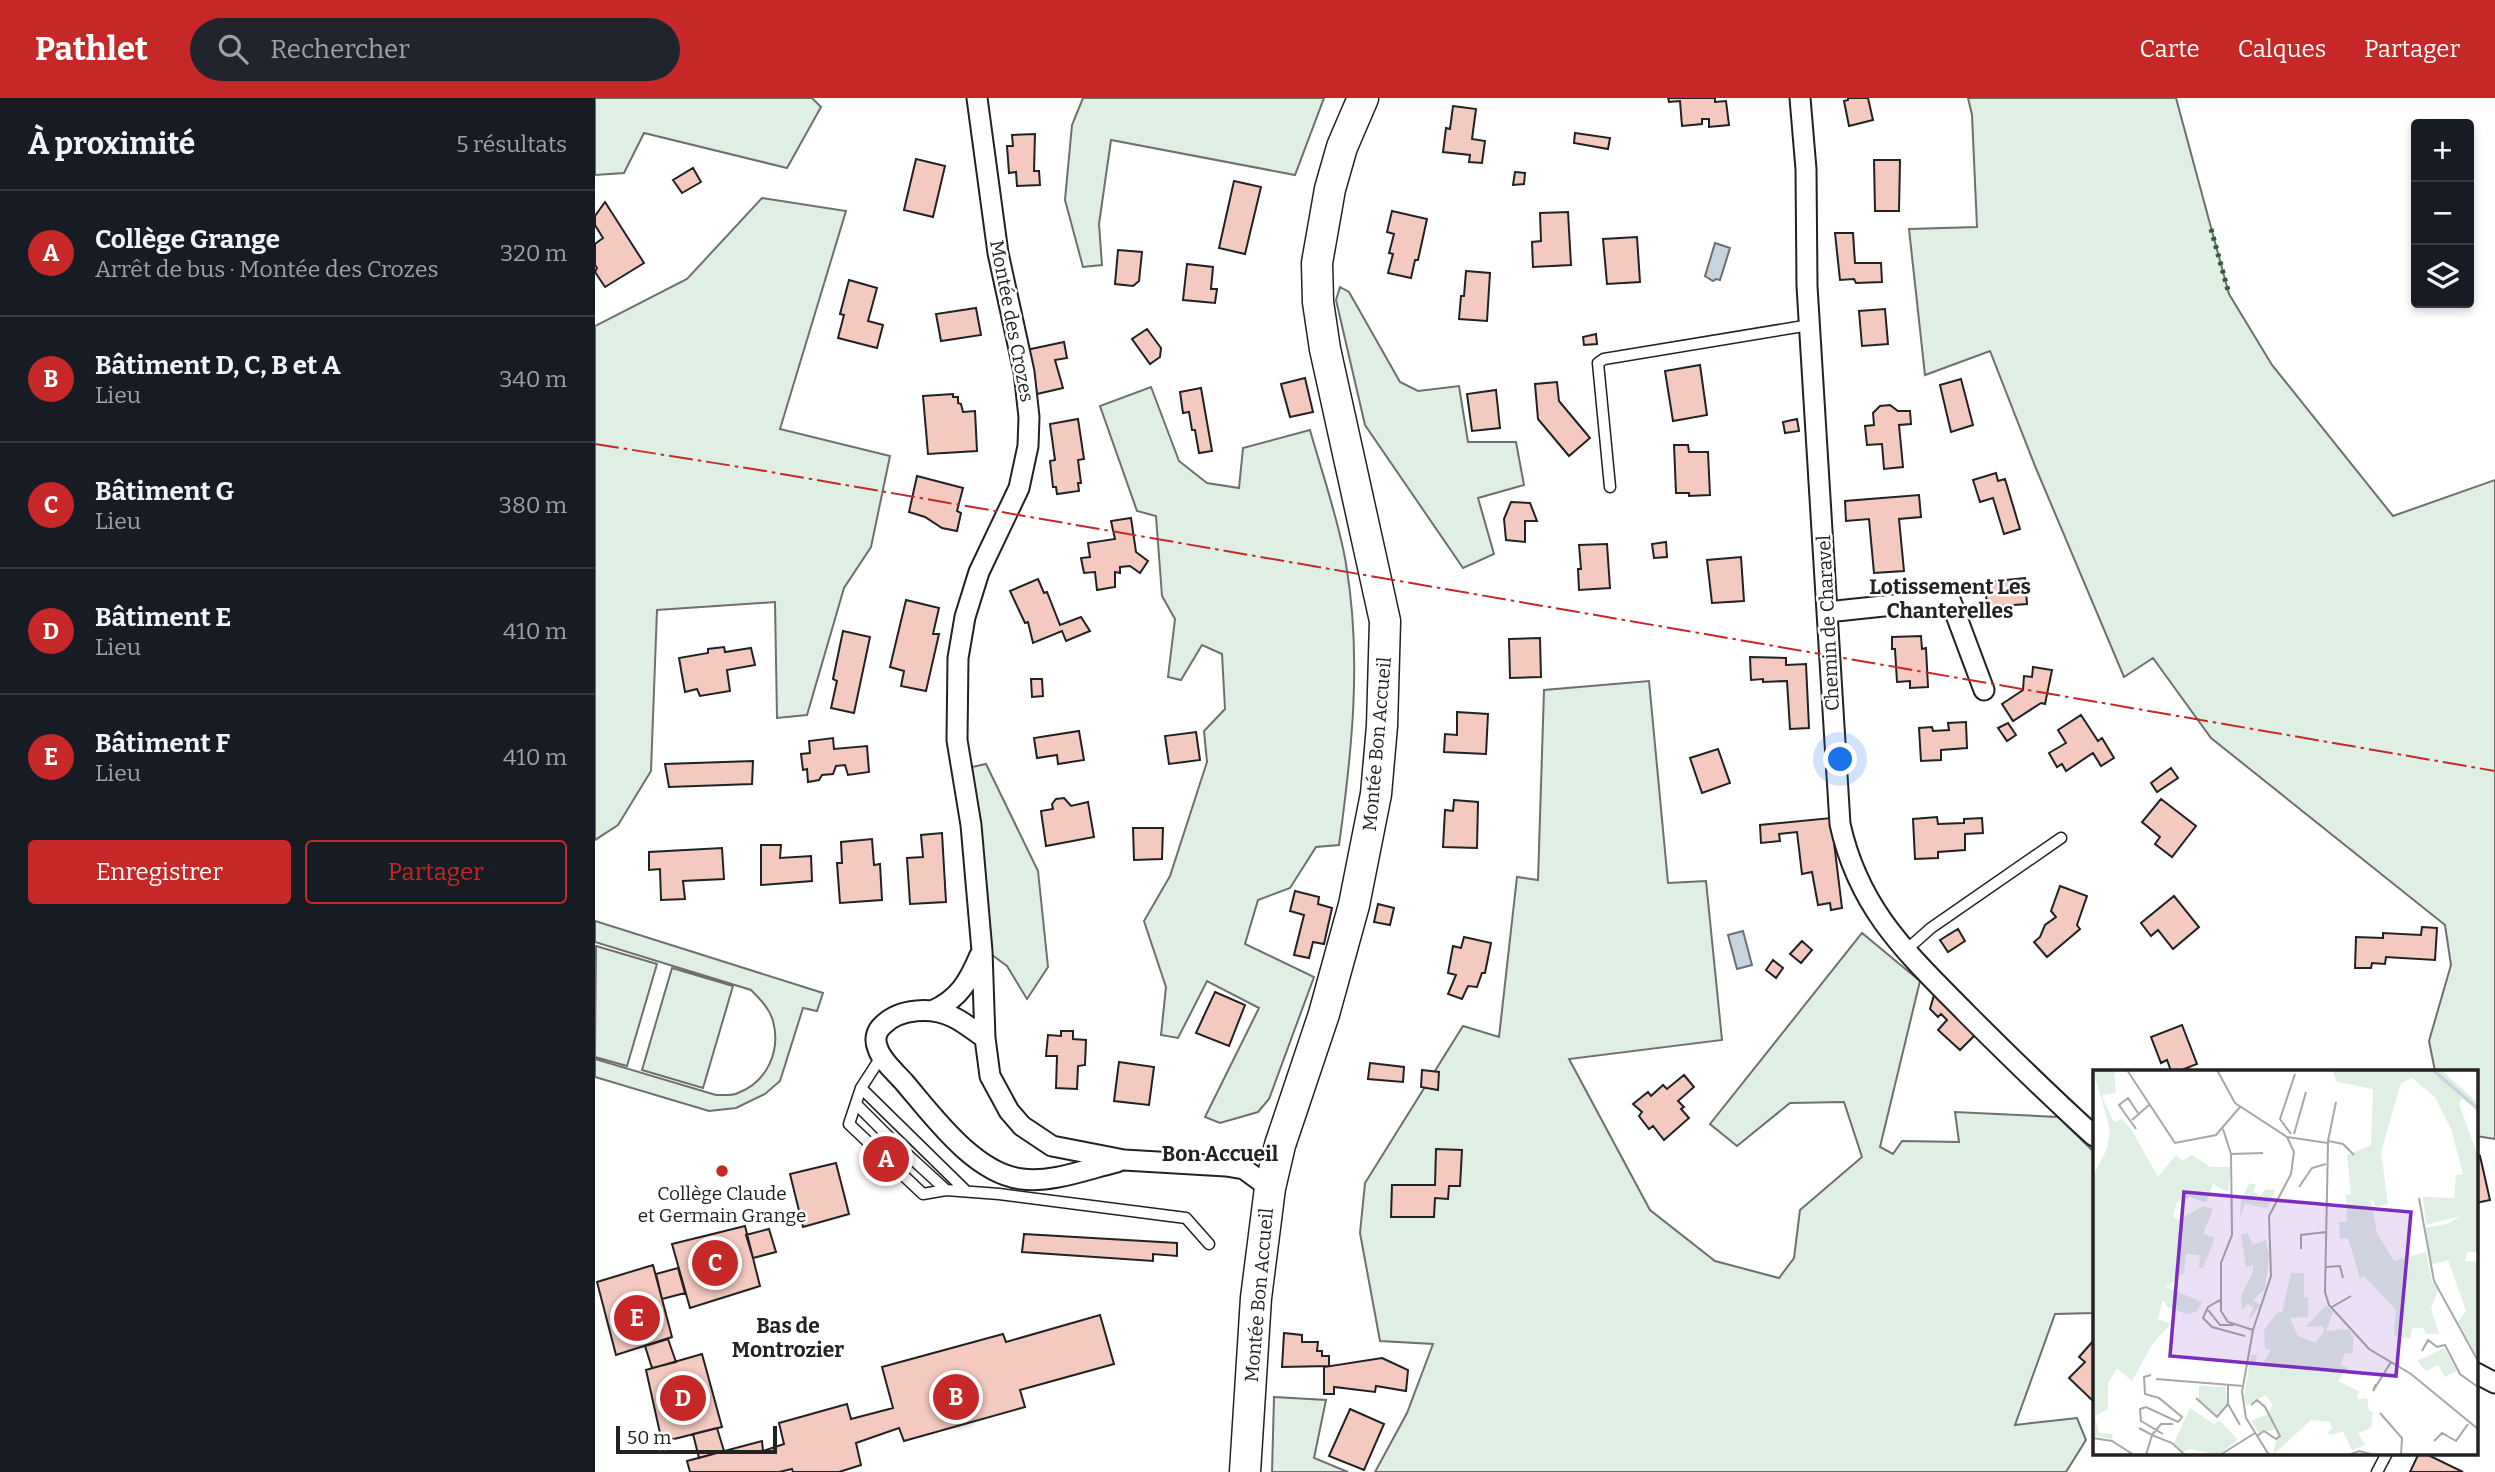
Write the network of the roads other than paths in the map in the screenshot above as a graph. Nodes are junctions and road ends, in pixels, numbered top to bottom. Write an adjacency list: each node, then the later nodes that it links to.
1 (977, 98): 9 (street, Montée des Crozes)
2 (1363, 98): 18 (main road, Montée Bon Accueil)
3 (1800, 98): 4 (street, Chemin de Charavel)
4 (1810, 325): 5 (lane); 6 (street, Chemin de Charavel)
5 (1610, 487)
6 (1827, 612): 7 (street); 10 (street, Chemin de Charavel)
7 (1984, 690)
8 (2061, 838): 10 (lane)
9 (982, 951): 11 (street); 12 (street, Montée des Crozes)
10 (1905, 951): 16 (street, Chemin de Charavel)
11 (932, 1011): 12 (street); 13 (street)
12 (985, 1038): 17 (street, Montée des Crozes)
13 (882, 1056): 14 (lane); 17 (street, Montée des Crozes)
14 (861, 1088): 15 (lane); 20 (lane)
15 (856, 1104): 19 (lane); 19 (lane)
16 (2093, 1135)
17 (1124, 1160): 18 (street, Montée des Crozes)
18 (1270, 1188): 25 (main road, Montée Bon Accueil)
19 (946, 1190): 20 (lane)
20 (966, 1191): 21 (lane)
21 (1209, 1244)
22 (2477, 1374): 23 (street)
23 (2495, 1383)
24 (2386, 1454): 26 (lane)
25 (1245, 1472)
26 (2377, 1472)

